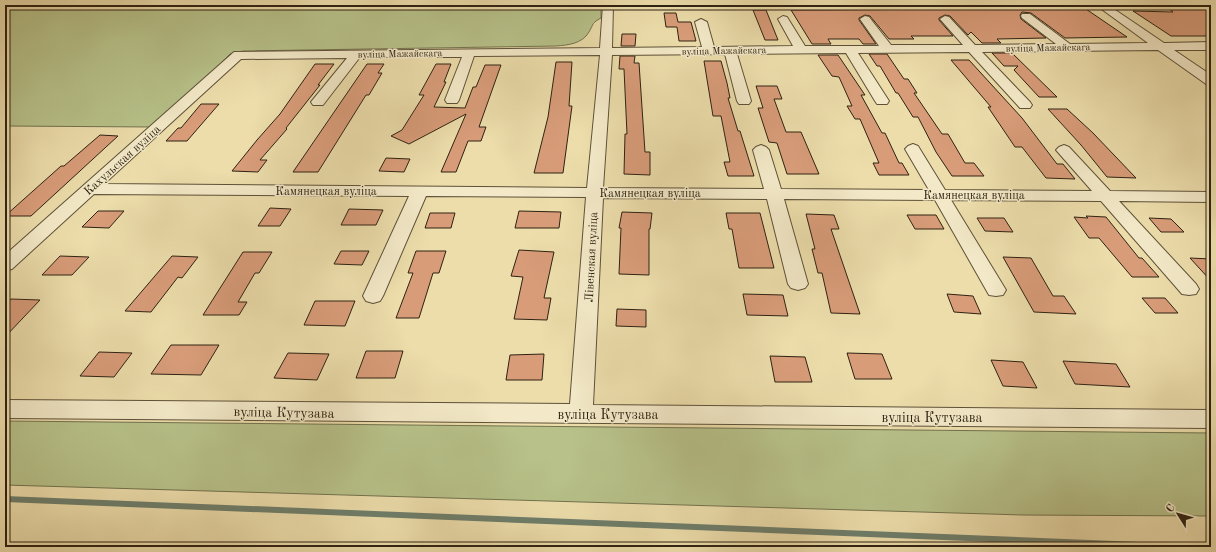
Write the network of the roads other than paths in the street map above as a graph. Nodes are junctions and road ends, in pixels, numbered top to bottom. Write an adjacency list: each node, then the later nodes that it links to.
1 (608, 5): 17 (street, Лівенская вуліца)
2 (1101, 5): 8 (street)
3 (1026, 16): 10 (street)
4 (783, 19): 16 (street)
5 (865, 19): 13 (street)
6 (945, 19): 11 (street)
7 (701, 22): 14 (street)
8 (1161, 46): 9 (street, вуліца Мажайскага); 10 (street, вуліца Мажайскага); 21 (street)
9 (1211, 46)
10 (1067, 47): 11 (street, вуліца Мажайскага)
11 (974, 48): 13 (street, вуліца Мажайскага); 26 (street)
12 (850, 49): 13 (street, вуліца Мажайскага); 16 (street, вуліца Мажайскага); 24 (street)
13 (888, 49)
14 (709, 50): 15 (street, вуліца Мажайскага); 17 (street, вуліца Мажайскага)
15 (730, 50): 16 (street, вуліца Мажайскага); 23 (street)
16 (801, 50)
17 (606, 51): 18 (street, вуліца Мажайскага); 32 (street, Лівенская вуліца)
18 (469, 53): 19 (street, вуліца Мажайскага); 22 (street)
19 (356, 54): 20 (street, вуліца Мажайскага); 25 (street)
20 (238, 55): 30 (street, Кахульская вуліца)
21 (1211, 81)
22 (452, 100)
23 (744, 100)
24 (882, 101)
25 (318, 102)
26 (1025, 105)
27 (913, 149): 34 (street)
28 (760, 150): 33 (street)
29 (1064, 150): 35 (street)
30 (90, 189): 31 (street, Камянецкая вуліца); 37 (street, Кахульская вуліца)
31 (420, 191): 32 (street, Камянецкая вуліца); 41 (street)
32 (595, 192): 33 (street, Камянецкая вуліца); 43 (street, Лівенская вуліца)
33 (774, 194): 34 (street, Камянецкая вуліца); 38 (street)
34 (940, 195): 35 (street, Камянецкая вуліца); 40 (street)
35 (1106, 196): 36 (street, Камянецкая вуліца); 39 (street)
36 (1211, 196)
37 (5, 265)
38 (798, 284)
39 (1189, 289)
40 (996, 290)
41 (373, 296)
42 (5, 409): 43 (street, вуліца Кутузава)
43 (581, 414): 44 (street, вуліца Кутузава)
44 (1211, 419)

